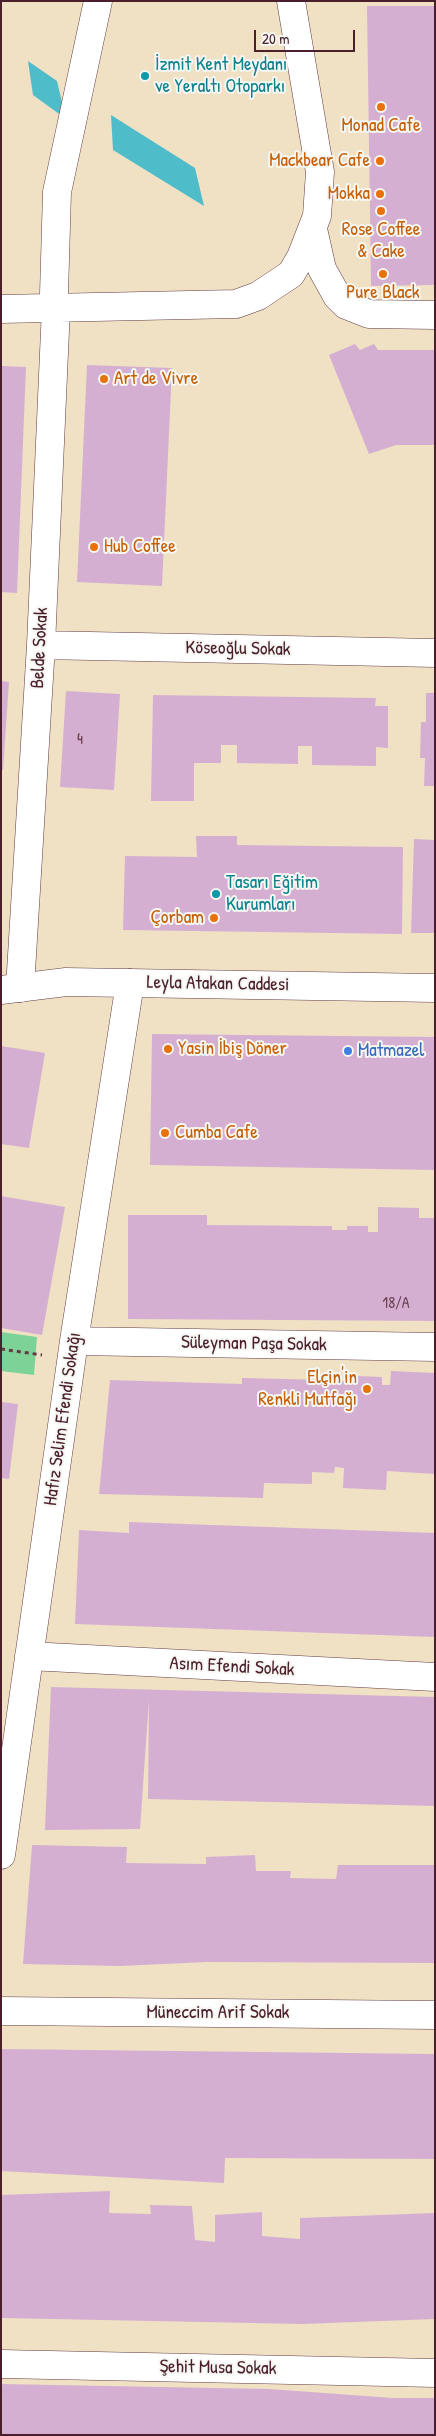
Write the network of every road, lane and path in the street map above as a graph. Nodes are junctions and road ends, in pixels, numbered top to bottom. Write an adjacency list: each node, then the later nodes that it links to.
1 (98, 1): 4 (street, Belde Sokak)
2 (291, 1): 3 (street)
3 (313, 229): 4 (street); 6 (street)
4 (56, 308): 5 (street); 7 (street, Belde Sokak)
5 (1, 309)
6 (435, 315)
7 (41, 645): 8 (street, Köseoğlu Sokak); 9 (street, Belde Sokak)
8 (435, 653)
9 (11, 983): 10 (street, Leyla Atakan Caddesi)
10 (130, 983): 11 (street, Leyla Atakan Caddesi); 12 (street, Hafız Selim Efendi Sokağı)
11 (435, 988)
12 (74, 1341): 13 (street, Süleyman Paşa Sokak); 16 (street, Hafız Selim Efendi Sokağı)
13 (435, 1347)
14 (1, 1349): 15 (path)
15 (48, 1356)
16 (30, 1656): 17 (street, Asım Efendi Sokak); 18 (street, Hafız Selim Efendi Sokağı)
17 (435, 1677)
18 (1, 1855)
19 (1, 2012): 20 (street, Müneccim Arif Sokak)
20 (435, 2015)
21 (1, 2364): 22 (street, Şehit Musa Sokak)
22 (435, 2373)

